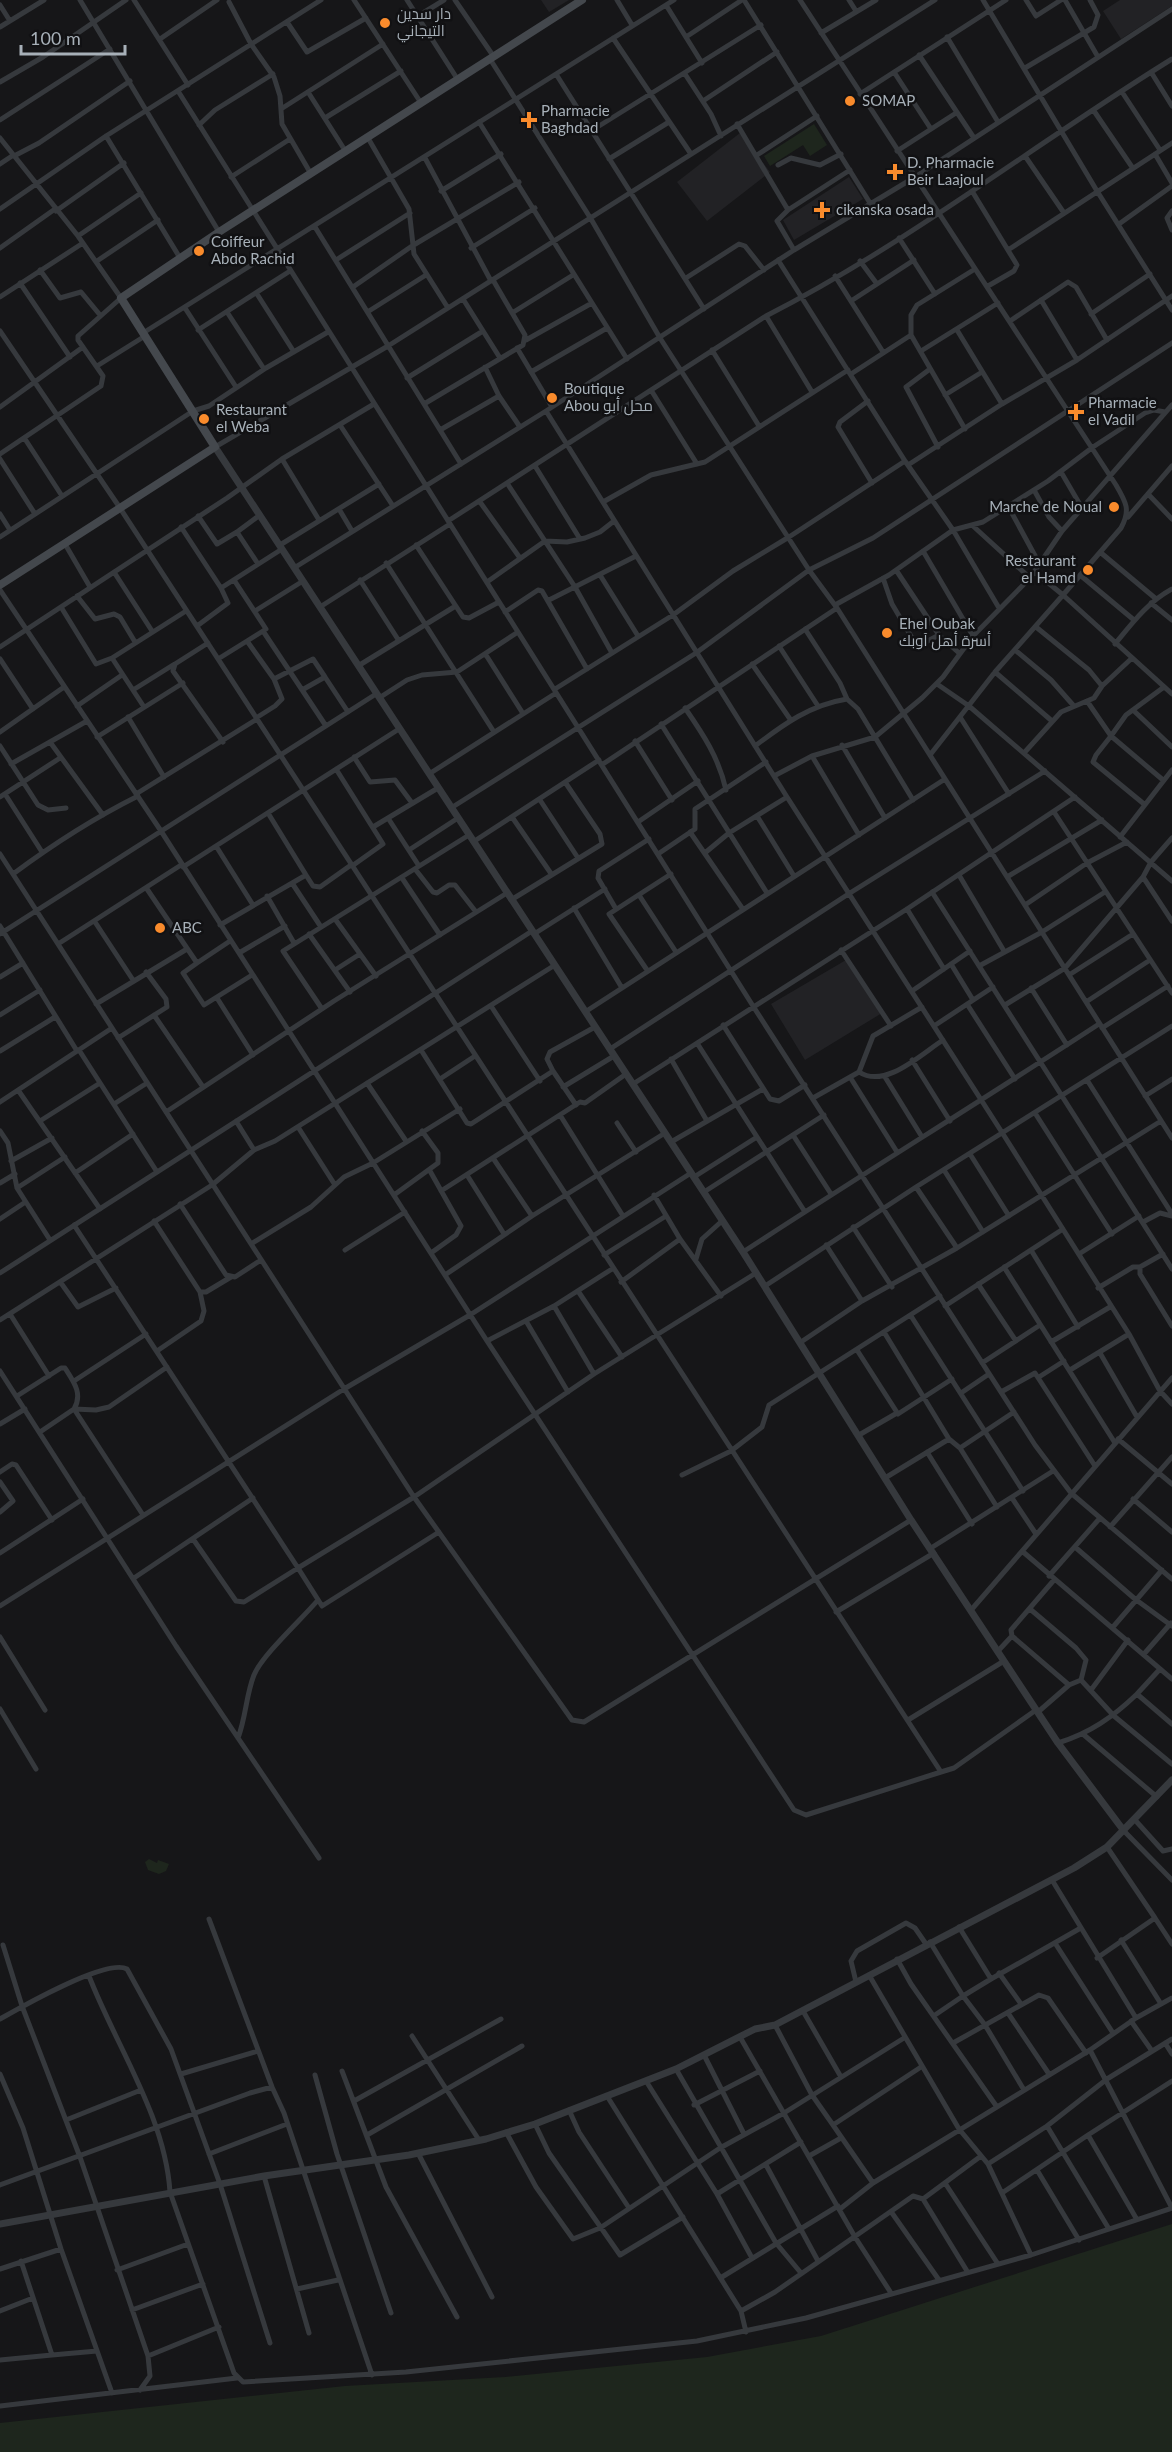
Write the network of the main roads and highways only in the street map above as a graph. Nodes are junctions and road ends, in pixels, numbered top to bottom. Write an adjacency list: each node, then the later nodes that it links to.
1 (582, 0): 2 (main road)
2 (0, 585)

